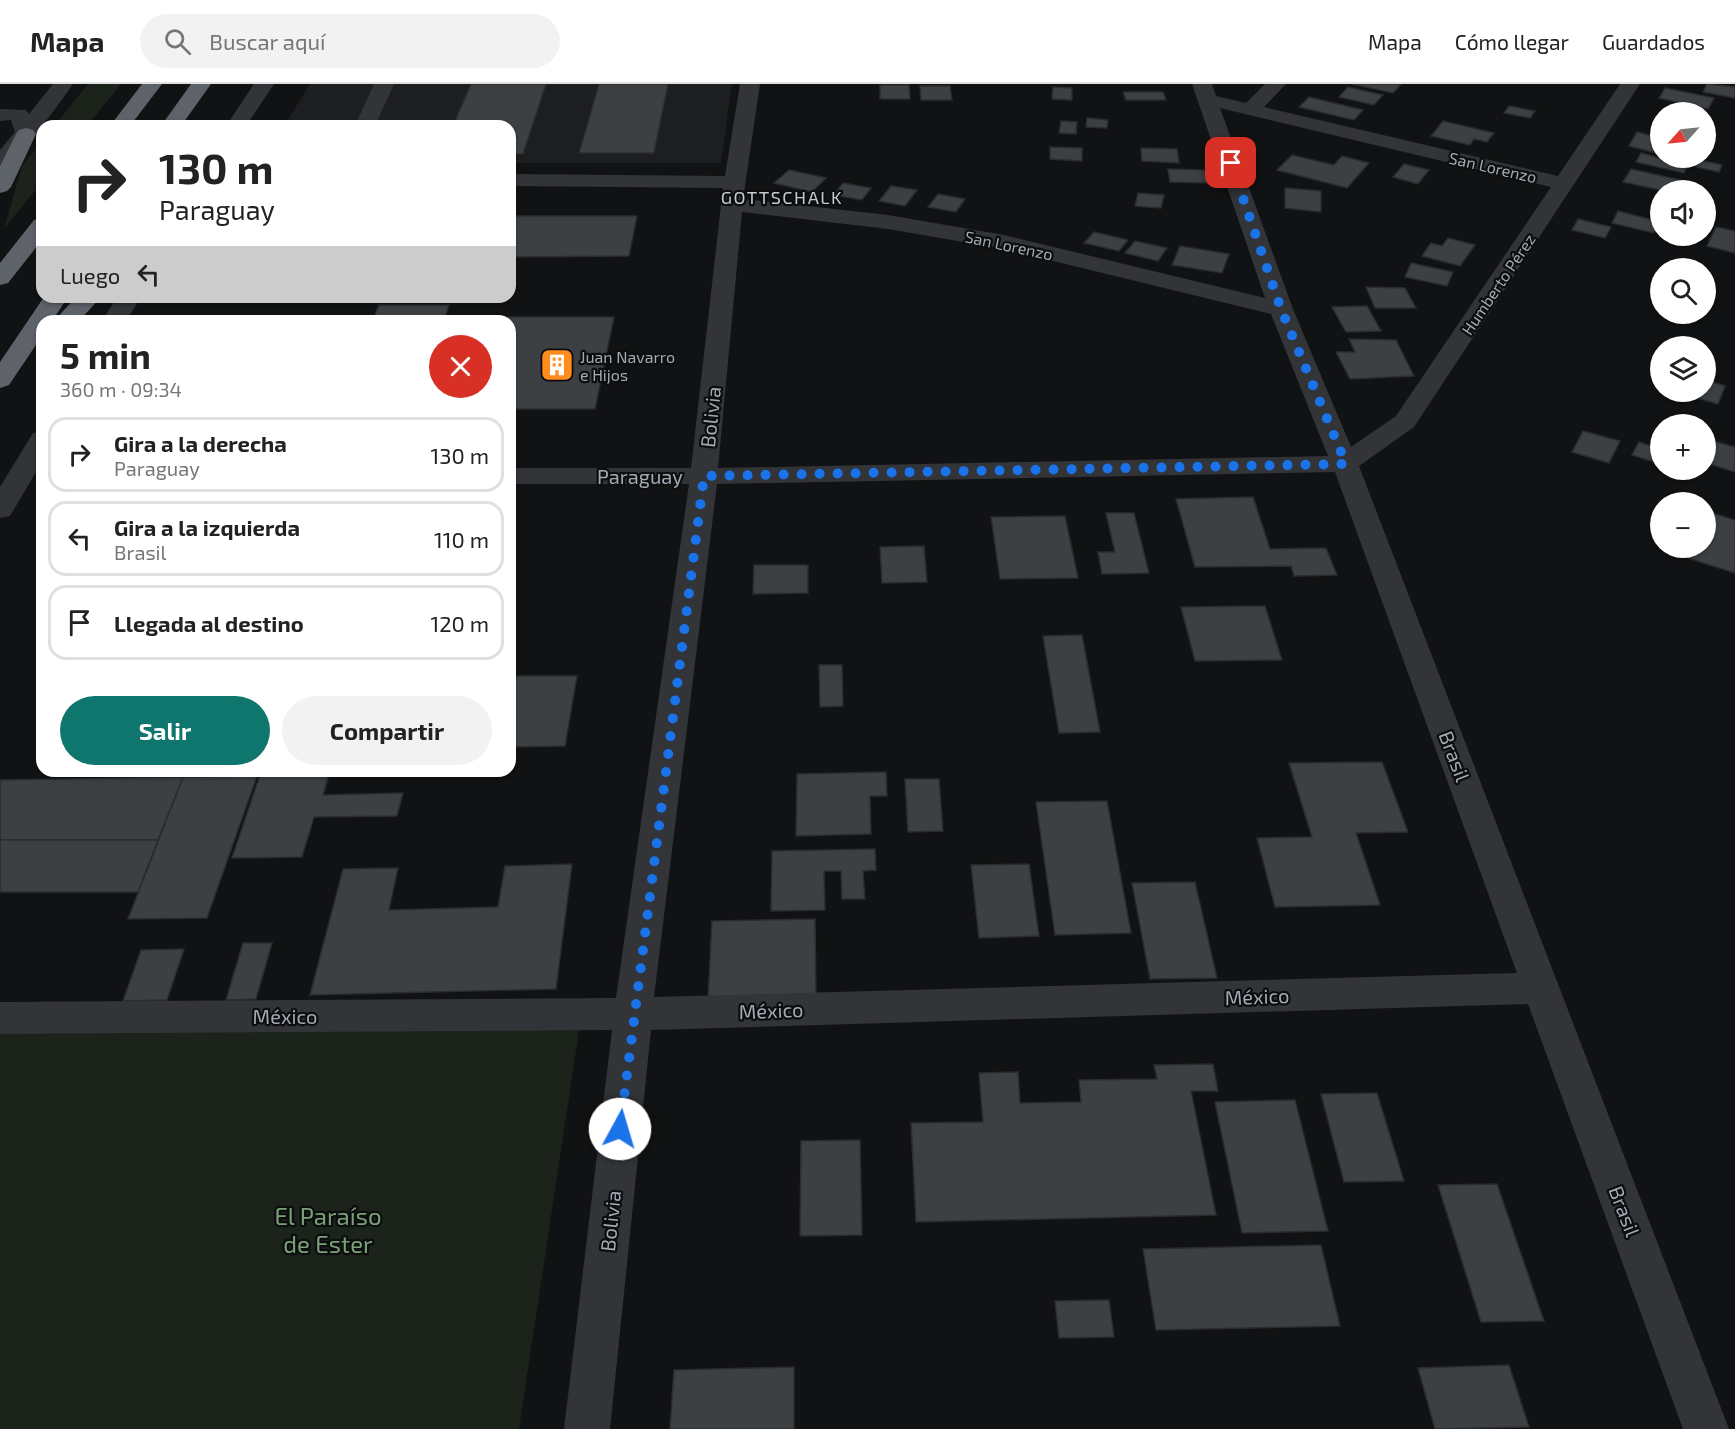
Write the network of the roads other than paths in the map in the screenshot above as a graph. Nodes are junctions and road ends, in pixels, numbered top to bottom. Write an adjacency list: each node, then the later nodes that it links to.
1 (63, 84): 12 (street)
2 (152, 84): 14 (highway)
3 (201, 84): 15 (highway)
4 (264, 84): 16 (street)
5 (384, 84): 17 (street)
6 (750, 84): 23 (street, Bolivia)
7 (1276, 84): 10 (street)
8 (1630, 84): 21 (street, Humberto Pérez)
9 (1205, 92): 10 (street, San Lorenzo); 27 (street, Brasil)
10 (1250, 110): 21 (street, San Lorenzo)
11 (0, 115): 18 (street)
12 (36, 120)
13 (36, 120): 18 (street)
14 (125, 120)
15 (175, 120)
16 (240, 120)
17 (368, 120)
18 (26, 134): 19 (street); 22 (highway)
19 (0, 164)
20 (516, 180): 23 (street, San Lorenzo)
21 (1565, 184): 34 (street, Humberto Pérez)
22 (0, 187)
23 (733, 193): 27 (street, San Lorenzo); 37 (street, Bolivia)
24 (36, 233): 25 (highway)
25 (0, 278)
26 (83, 303): 28 (highway)
27 (1281, 309): 34 (street, Brasil)
28 (72, 315)
29 (36, 327): 31 (highway)
30 (36, 351): 32 (highway)
31 (0, 380)
32 (0, 388)
33 (36, 459): 35 (street)
34 (1346, 464): 37 (street, Paraguay); 39 (street, Brasil)
35 (31, 476): 38 (street)
36 (516, 476): 37 (street, Paraguay)
37 (704, 476): 40 (street, Bolivia)
38 (0, 510)
39 (1541, 988): 40 (street, México); 43 (street, Brasil)
40 (633, 1014): 41 (street, México); 42 (street, Bolivia)
41 (0, 1018)
42 (587, 1429)
43 (1706, 1429)

